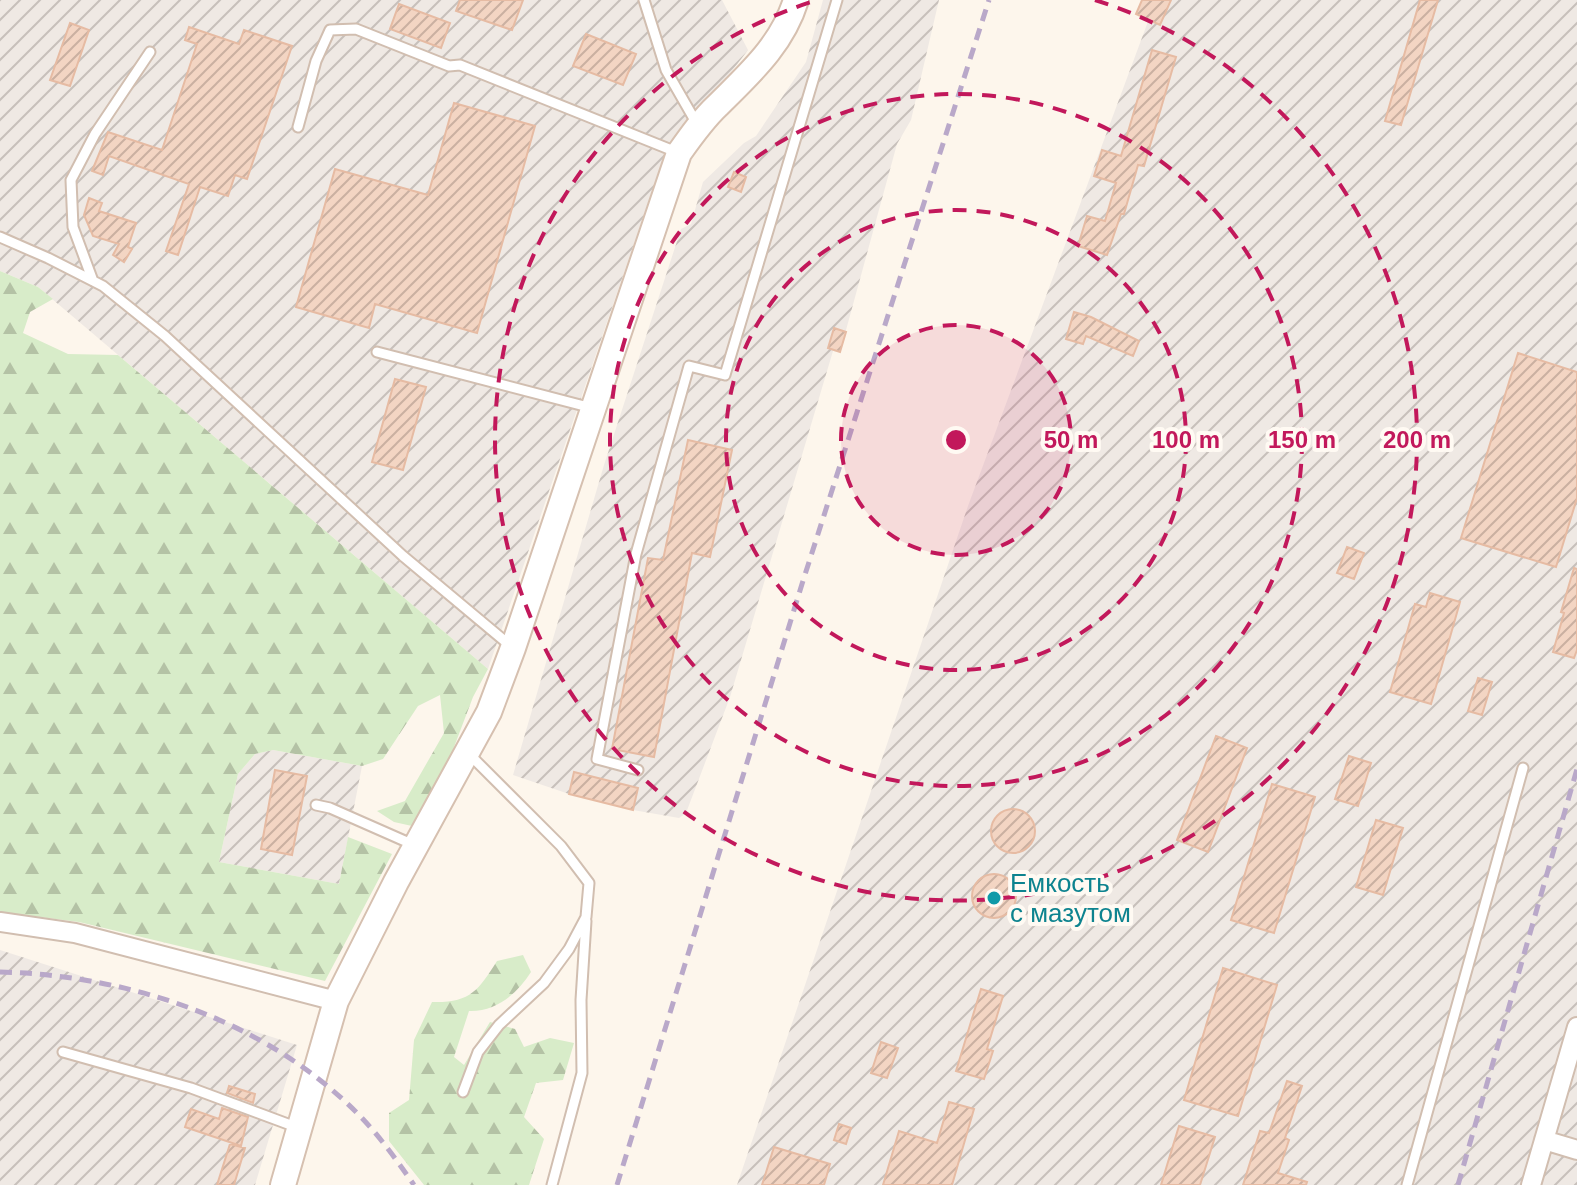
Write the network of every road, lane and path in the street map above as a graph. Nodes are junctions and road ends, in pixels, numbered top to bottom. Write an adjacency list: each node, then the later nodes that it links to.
1 (644, 0): 6 (lane)
2 (796, 0): 6 (street)
3 (837, 0): 15 (lane)
4 (150, 52): 9 (lane)
5 (298, 127): 7 (lane)
6 (699, 127): 7 (street)
7 (679, 153): 11 (street)
8 (0, 237): 9 (lane)
9 (93, 281): 12 (lane)
10 (377, 352): 11 (lane)
11 (592, 408): 12 (street)
12 (513, 648): 13 (street)
13 (468, 753): 17 (street); 18 (lane)
14 (1523, 768): 29 (lane)
15 (638, 770)
16 (316, 805): 17 (lane)
17 (417, 846): 20 (street)
18 (586, 917): 23 (lane); 28 (lane)
19 (0, 922): 20 (street)
20 (336, 1001): 24 (street)
21 (1577, 1027): 25 (street)
22 (63, 1052): 24 (lane)
23 (463, 1092)
24 (300, 1128): 27 (street)
25 (1544, 1140): 26 (street); 30 (street)
26 (1577, 1150)
27 (283, 1185)
28 (552, 1185)
29 (1407, 1185)
30 (1531, 1185)

